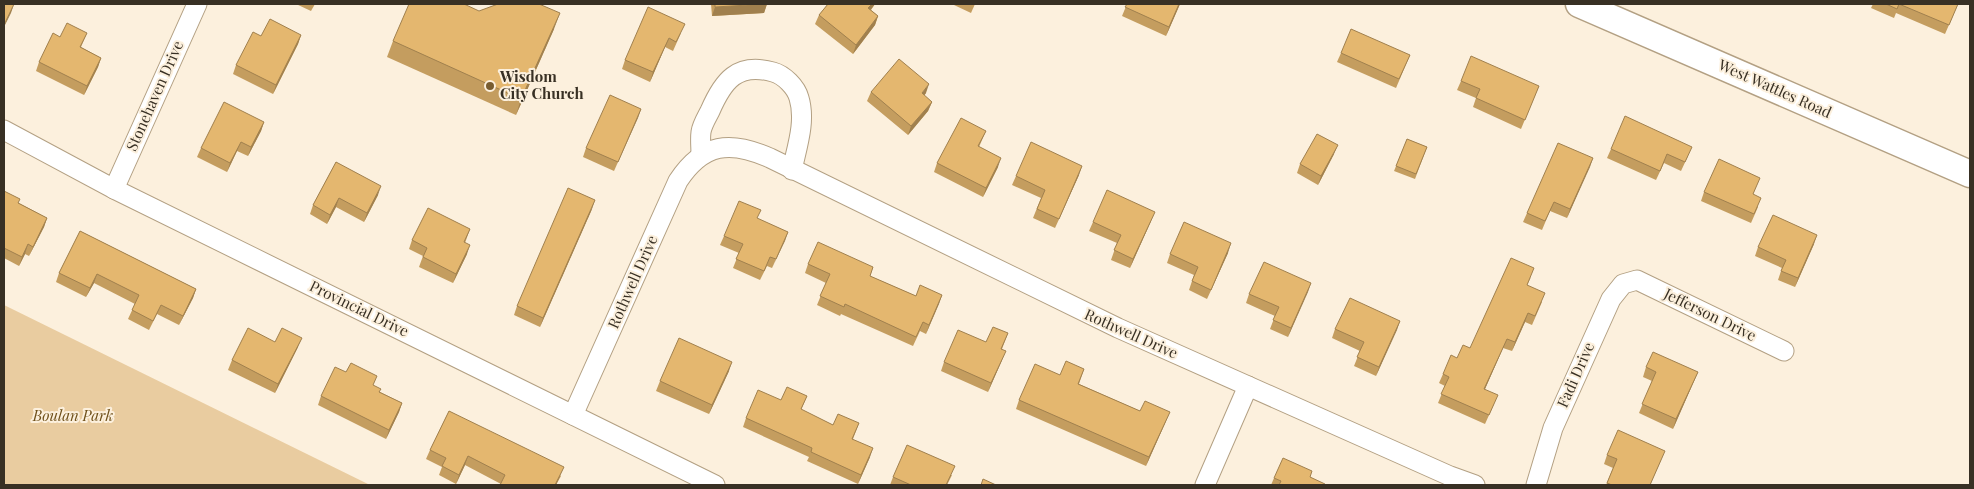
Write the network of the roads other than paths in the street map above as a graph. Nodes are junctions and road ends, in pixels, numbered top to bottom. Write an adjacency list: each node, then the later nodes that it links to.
1 (196, 4): 7 (street, Stonehaven Drive)
2 (1580, 4): 6 (street, West Wattles Road)
3 (4, 130): 7 (street, Provincial Drive)
4 (702, 155): 5 (street, Rothwell Drive); 5 (street); 11 (street, Rothwell Drive)
5 (792, 170): 10 (street, Rothwell Drive)
6 (1970, 174)
7 (114, 189): 11 (street, Provincial Drive)
8 (1637, 280): 9 (street, Jefferson Drive); 15 (street, Fadi Drive)
9 (1784, 351)
10 (1248, 386): 13 (street); 14 (street, Rothwell Drive)
11 (573, 415): 12 (street, Provincial Drive)
12 (715, 485)
13 (1205, 485)
14 (1475, 485)
15 (1536, 485)

